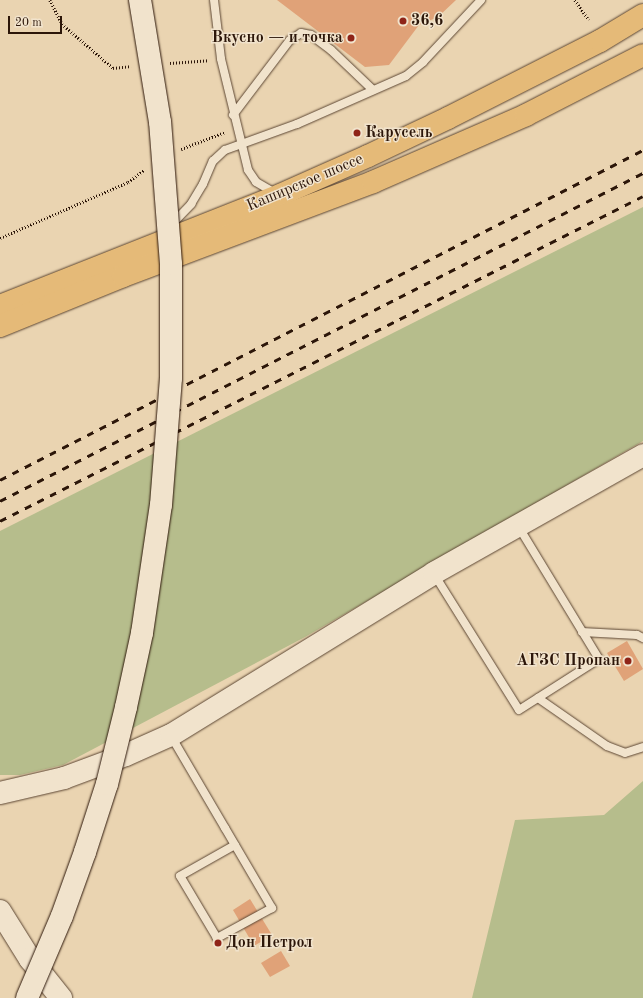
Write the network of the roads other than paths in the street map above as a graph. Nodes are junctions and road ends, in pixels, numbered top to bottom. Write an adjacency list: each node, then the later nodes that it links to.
1 (140, 0): 24 (street, bridge)
2 (214, 0): 7 (lane)
3 (481, 0): 6 (lane)
4 (643, 15): 9 (main road, Каширское шоссе)
5 (643, 55): 12 (main road, Каширское шоссе)
6 (373, 90): 7 (lane); 8 (lane)
7 (233, 114): 8 (lane)
8 (241, 144): 9 (lane); 10 (lane)
9 (280, 195): 10 (main road, Каширское шоссе)
10 (150, 246): 11 (main road, Каширское шоссе)
11 (0, 306)
12 (0, 326)
13 (643, 455): 14 (street)
14 (518, 526): 15 (street); 16 (lane)
15 (434, 574): 18 (lane); 19 (street)
16 (582, 632): 17 (lane); 18 (lane)
17 (643, 638)
18 (538, 698): 20 (lane)
19 (171, 735): 21 (street); 22 (lane)
20 (643, 747)
21 (0, 793)
22 (235, 845): 22 (lane)
23 (0, 911): 25 (street)
24 (27, 998)
25 (61, 998)

